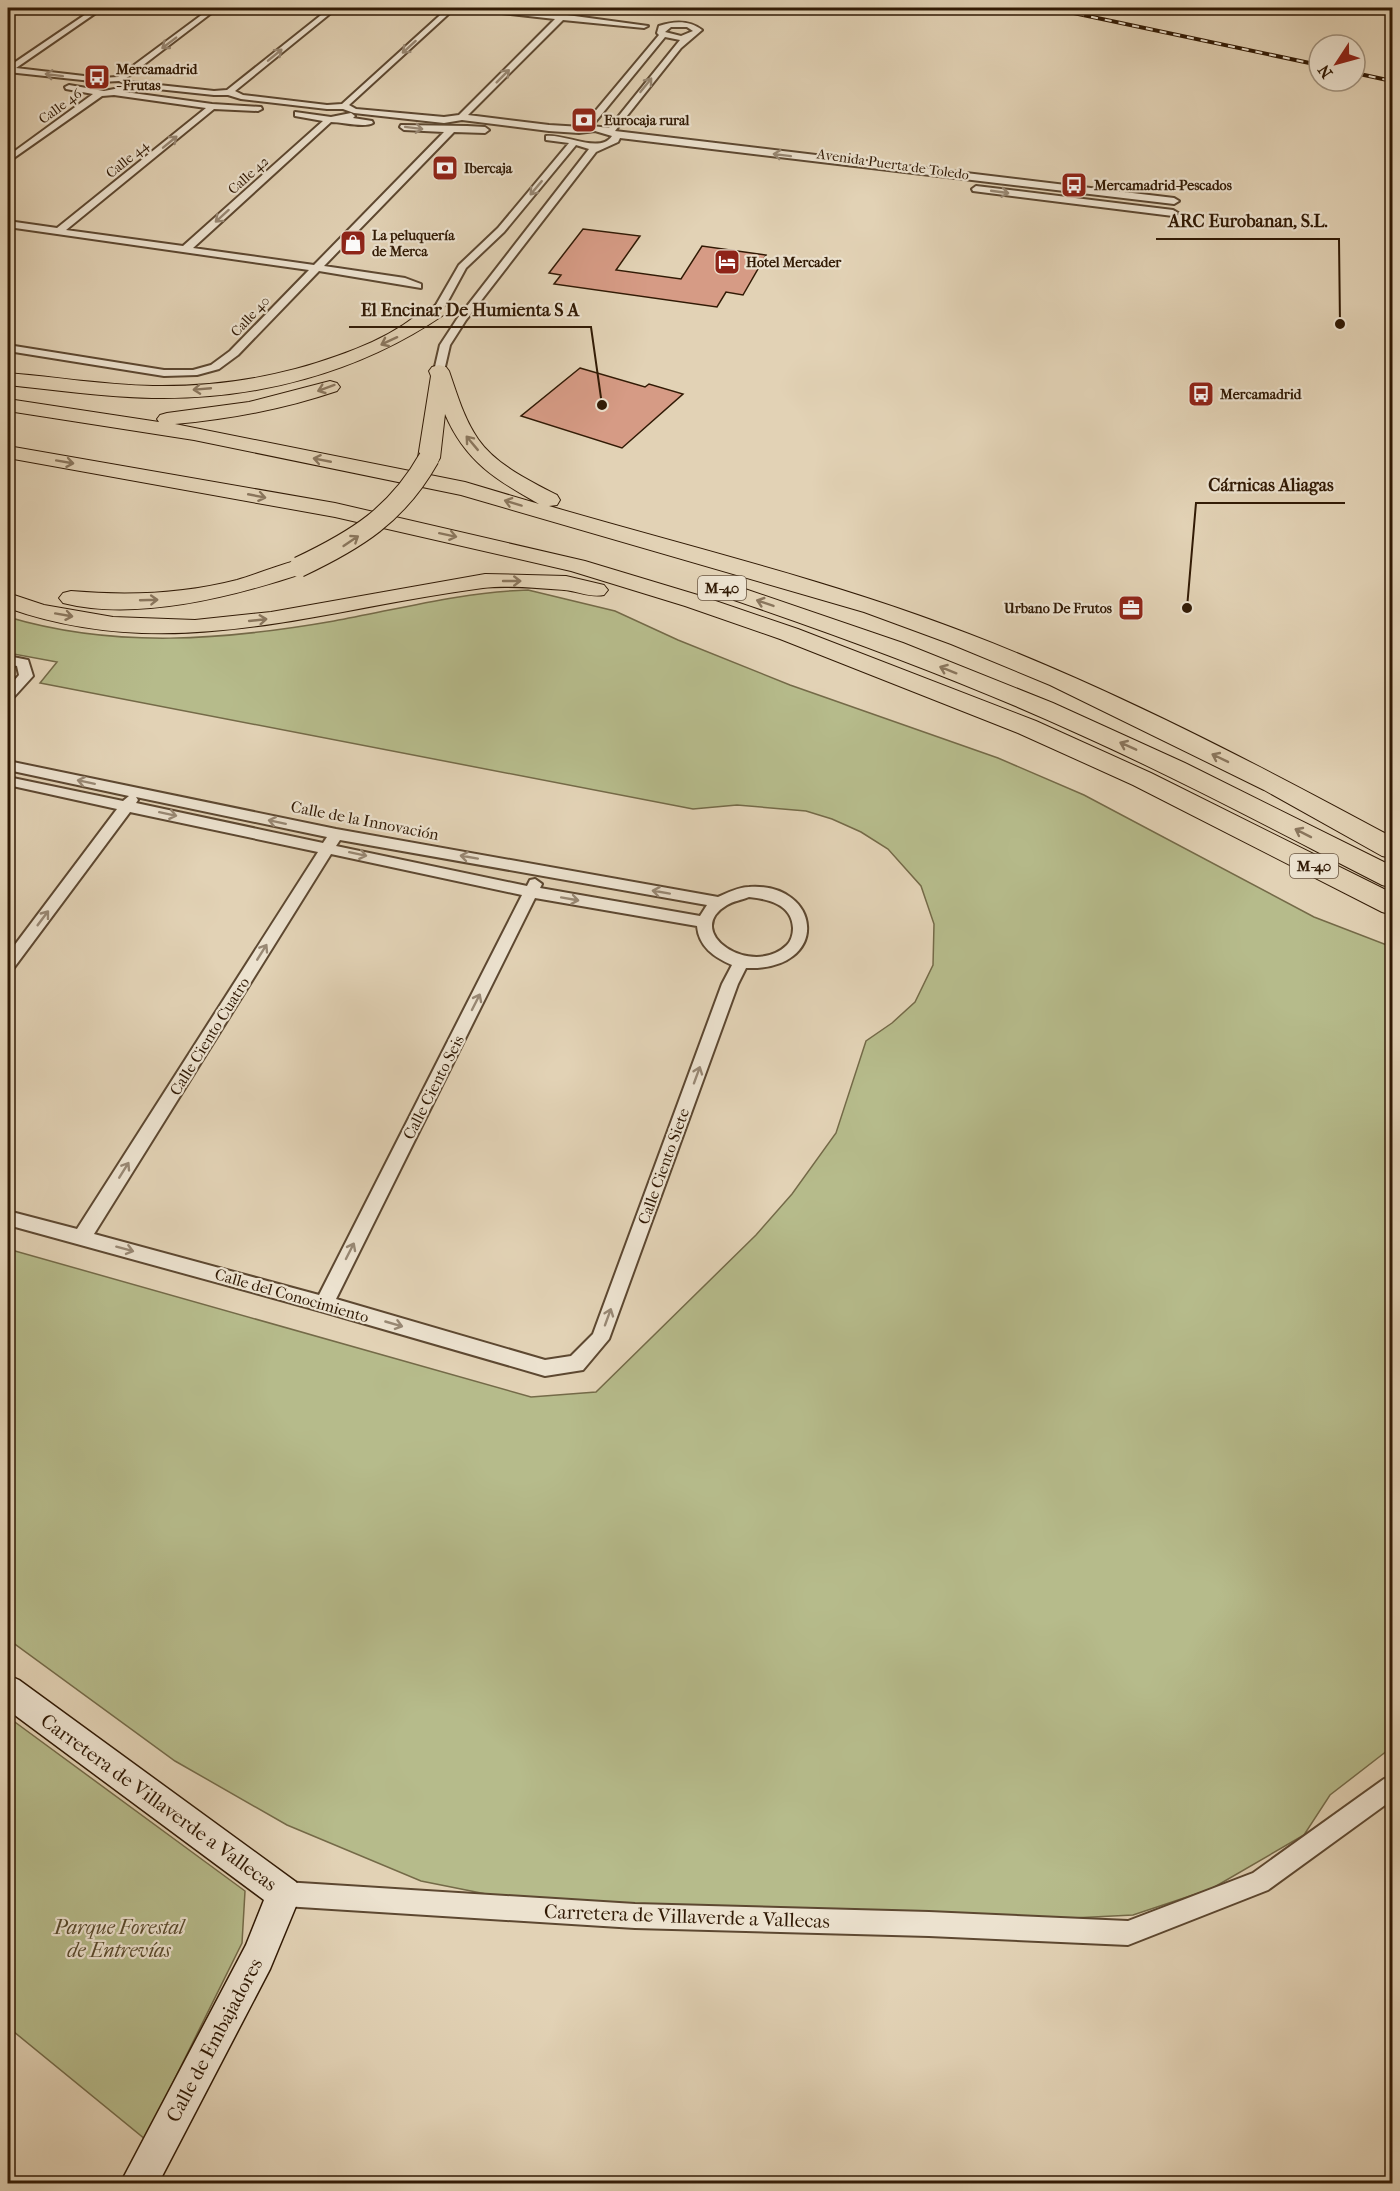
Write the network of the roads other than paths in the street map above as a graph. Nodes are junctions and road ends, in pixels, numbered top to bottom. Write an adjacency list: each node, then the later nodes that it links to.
1 (99, 8): 11 (street)
2 (215, 8): 13 (street, one-way to 13)
3 (334, 8): 19 (street, one-way to 3)
4 (452, 8): 26 (street, one-way to 26)
5 (476, 8): 7 (street)
6 (571, 8): 7 (street)
7 (562, 17): 8 (street); 35 (street, one-way to 7)
8 (644, 26)
9 (663, 34): 10 (street); 10 (street); 39 (street)
10 (690, 36): 41 (street, one-way to 10)
11 (8, 70): 14 (street, one-way to 11)
12 (8, 79): 15 (street)
13 (120, 79): 14 (street); 16 (street)
14 (101, 81): 18 (street)
15 (28, 82)
16 (129, 84): 20 (street); 21 (street)
17 (57, 86): 18 (street)
18 (89, 90): 22 (street)
19 (229, 92): 21 (street); 23 (street)
20 (115, 93): 22 (street); 24 (street)
21 (214, 93): 24 (street)
22 (99, 94): 45 (street, Calle 46)
23 (241, 97): 25 (street); 28 (street)
24 (201, 104): 27 (street)
25 (229, 106): 27 (street); 29 (street)
26 (344, 106): 28 (street); 30 (street)
27 (212, 107): 51 (street, Calle 44, one-way to 27)
28 (327, 107): 32 (street)
29 (273, 111)
30 (354, 111): 33 (street); 38 (street)
31 (284, 112): 32 (street)
32 (316, 116): 34 (street)
33 (343, 120): 34 (street); 36 (street)
34 (328, 121): 52 (street, Calle 42, one-way to 52)
35 (467, 122): 38 (street); 39 (street, Avenida Puerta de Toledo); 40 (street)
36 (377, 124)
37 (399, 126): 38 (street, one-way to 38)
38 (446, 127): 53 (street, Calle 40)
39 (583, 129): 41 (street, Avenida Puerta de Toledo); 43 (street)
40 (490, 131)
41 (613, 133): 44 (street); 48 (street, Avenida Puerta de Toledo, one-way to 41)
42 (540, 137): 43 (street, Avenida Puerta de Toledo)
43 (571, 142): 44 (street, Avenida Puerta de Toledo); 55 (street, one-way to 55)
44 (604, 145): 46 (street, Avenida Puerta de Toledo); 57 (street)
45 (8, 160)
46 (931, 183)
47 (964, 187): 49 (street, Avenida Puerta de Toledo, one-way to 49)
48 (1174, 201)
49 (1173, 213)
50 (8, 224): 51 (street)
51 (59, 231): 52 (street)
52 (186, 249): 53 (street)
53 (316, 267): 54 (street); 56 (street, Calle 40)
54 (418, 286)
55 (438, 310): 58 (highway, one-way to 58); 60 (highway, one-way to 60)
56 (8, 348)
57 (440, 371): 63 (highway, one-way to 57); 64 (highway, one-way to 57, bridge)
58 (8, 379)
59 (8, 405): 60 (highway)
60 (105, 419): 63 (highway, one-way to 60)
61 (8, 434): 77 (highway, M-40, one-way to 61)
62 (8, 452): 68 (highway, M-40, one-way to 68)
63 (710, 561): 75 (highway, one-way to 63)
64 (8, 589)
65 (8, 600): 68 (highway, one-way to 68)
66 (8, 660): 67 (street)
67 (8, 695)
68 (1027, 728): 73 (highway, M-40)
69 (8, 766): 71 (street, Calle de la Innovación, one-way to 69)
70 (8, 781): 72 (street, Calle de la Innovación)
71 (136, 793): 72 (street); 74 (street, Calle de la Innovación, one-way to 71)
72 (127, 806): 74 (street, Calle de la Innovación, one-way to 74); 84 (street, one-way to 72)
73 (1236, 826): 80 (highway, M-40); 81 (highway)
74 (332, 841): 76 (street, Calle de la Innovación, one-way to 74); 78 (street, Calle de la Innovación, one-way to 78); 86 (street, Calle Ciento Cuatro, one-way to 74)
75 (1392, 849)
76 (541, 870): 78 (street, Calle Ciento Seis); 79 (street, Calle de la Innovación, one-way to 76)
77 (1392, 878)
78 (531, 892): 82 (street, Calle de la Innovación, one-way to 82); 87 (street, Calle Ciento Seis, one-way to 78)
79 (718, 902): 82 (street); 83 (street)
80 (1392, 906)
81 (1392, 916)
82 (704, 922): 83 (street)
83 (741, 962): 88 (street, Calle Ciento Siete, one-way to 83)
84 (8, 965)
85 (8, 1218): 86 (street, Calle del Conocimiento)
86 (82, 1237): 87 (street, Calle del Conocimiento, one-way to 87)
87 (324, 1304): 88 (street, Calle del Conocimiento, one-way to 88)
88 (576, 1364)
89 (8, 1691): 91 (main road, Carretera de Villaverde a Vallecas)
90 (1392, 1787): 91 (street, Carretera de Villaverde a Vallecas)
91 (284, 1894): 92 (main road, Calle de Embajadores)
92 (138, 2184)

